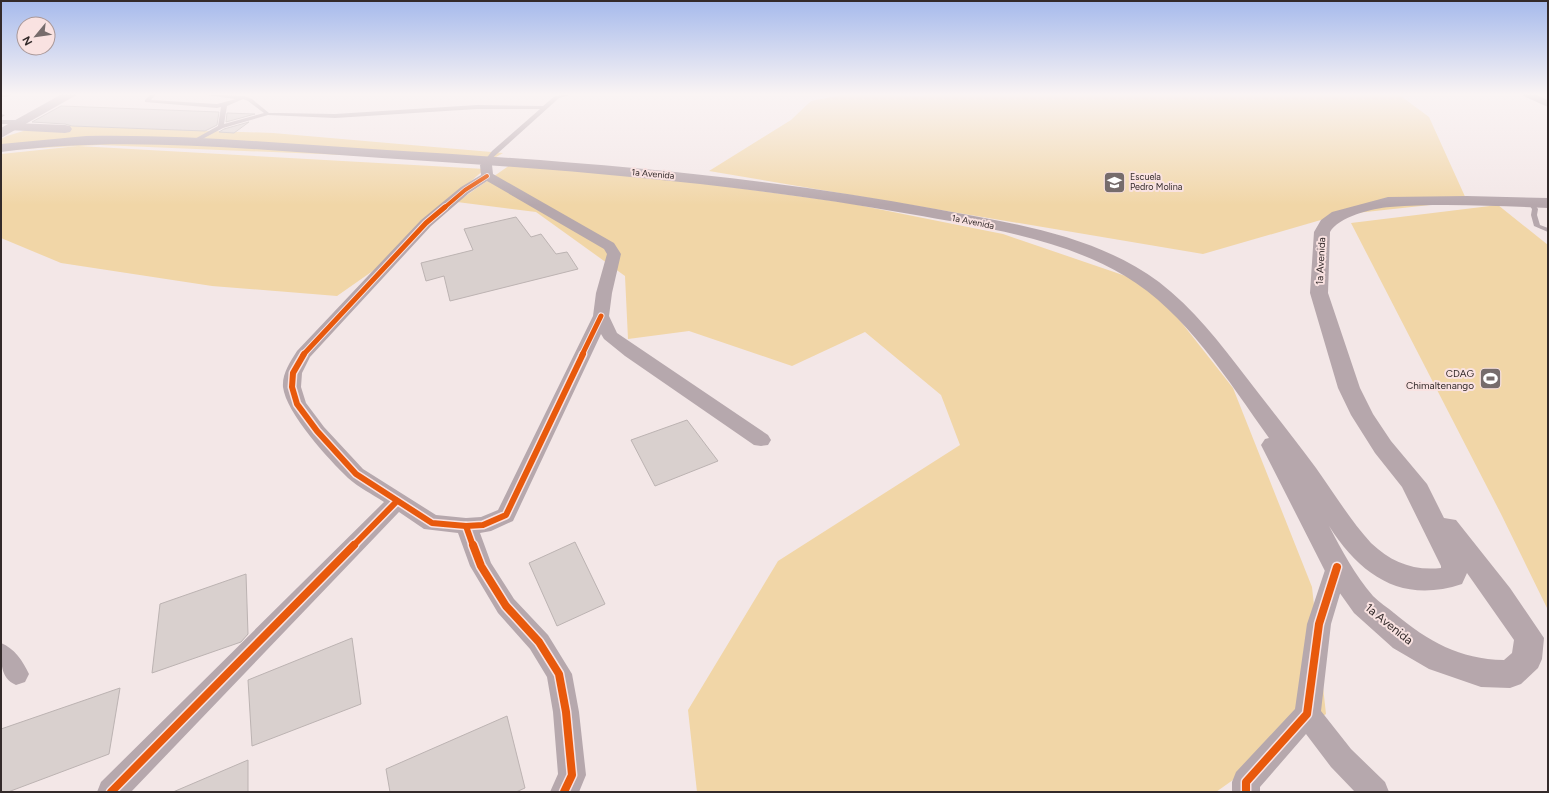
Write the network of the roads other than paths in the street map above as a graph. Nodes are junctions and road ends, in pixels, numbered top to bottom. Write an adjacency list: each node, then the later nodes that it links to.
1 (89, 131): 4 (main road)
2 (214, 131): 5 (lane)
3 (518, 131): 7 (lane)
4 (153, 139): 5 (main road, 1a Avenida); 6 (main road, 1a Avenida)
5 (193, 142): 7 (main road, 1a Avenida)
6 (1, 148)
7 (487, 168): 10 (street); 11 (main road, 1a Avenida); 14 (street)
8 (1539, 203): 9 (lane); 13 (main road, 1a Avenida)
9 (1548, 230)
10 (601, 316): 12 (street); 15 (street)
11 (1244, 388): 13 (main road, 1a Avenida); 16 (main road, 1a Avenida)
12 (761, 440)
13 (1410, 479): 16 (main road, 1a Avenida)
14 (397, 501): 15 (street); 20 (street)
15 (466, 526): 21 (street)
16 (1337, 567): 19 (street)
17 (1, 654): 18 (street)
18 (16, 674)
19 (1307, 714): 22 (street); 23 (street)
20 (111, 792)
21 (564, 792)
22 (1246, 792)
23 (1375, 792)

